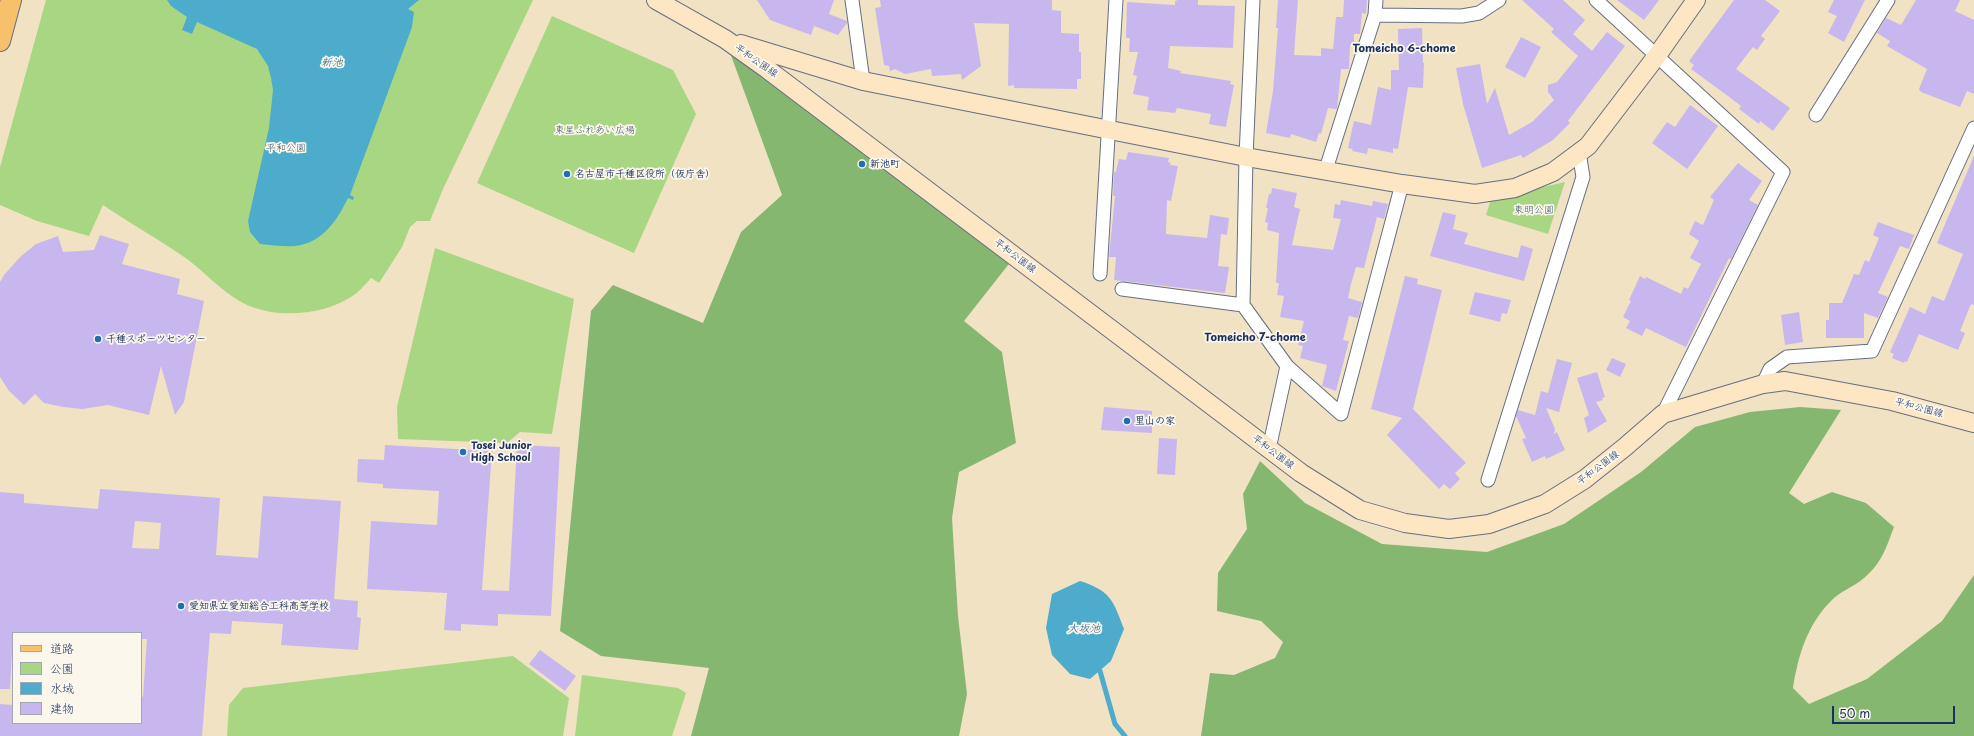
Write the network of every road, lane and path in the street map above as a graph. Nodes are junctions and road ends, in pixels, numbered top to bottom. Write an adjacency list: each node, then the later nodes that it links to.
1 (11, 0): 13 (main road)
2 (656, 0): 12 (street, 平和公園線)
3 (852, 0): 15 (street)
4 (1116, 0): 18 (street)
5 (1253, 0): 20 (street)
6 (1376, 0): 11 (street)
7 (1498, 0): 11 (street)
8 (1596, 0): 14 (street)
9 (1696, 0): 14 (street)
10 (1888, 0): 16 (street)
11 (1376, 15): 21 (street)
12 (725, 39): 15 (street); 30 (street, 平和公園線)
13 (0, 41)
14 (1656, 57): 19 (street); 28 (street)
15 (863, 81): 18 (street)
16 (1816, 115)
17 (1974, 128): 27 (street)
18 (1108, 129): 20 (street); 23 (street)
19 (1580, 152): 22 (street); 31 (street)
20 (1246, 157): 21 (street); 25 (street)
21 (1326, 169): 22 (street)
22 (1402, 184): 26 (street)
23 (1100, 274)
24 (1122, 289): 25 (street)
25 (1244, 305): 26 (street)
26 (1287, 366): 30 (street)
27 (1763, 384): 28 (street, 平和公園線); 29 (street, 平和公園線)
28 (1663, 414): 30 (street, 平和公園線)
29 (1974, 423)
30 (1270, 449)
31 (1488, 480)

